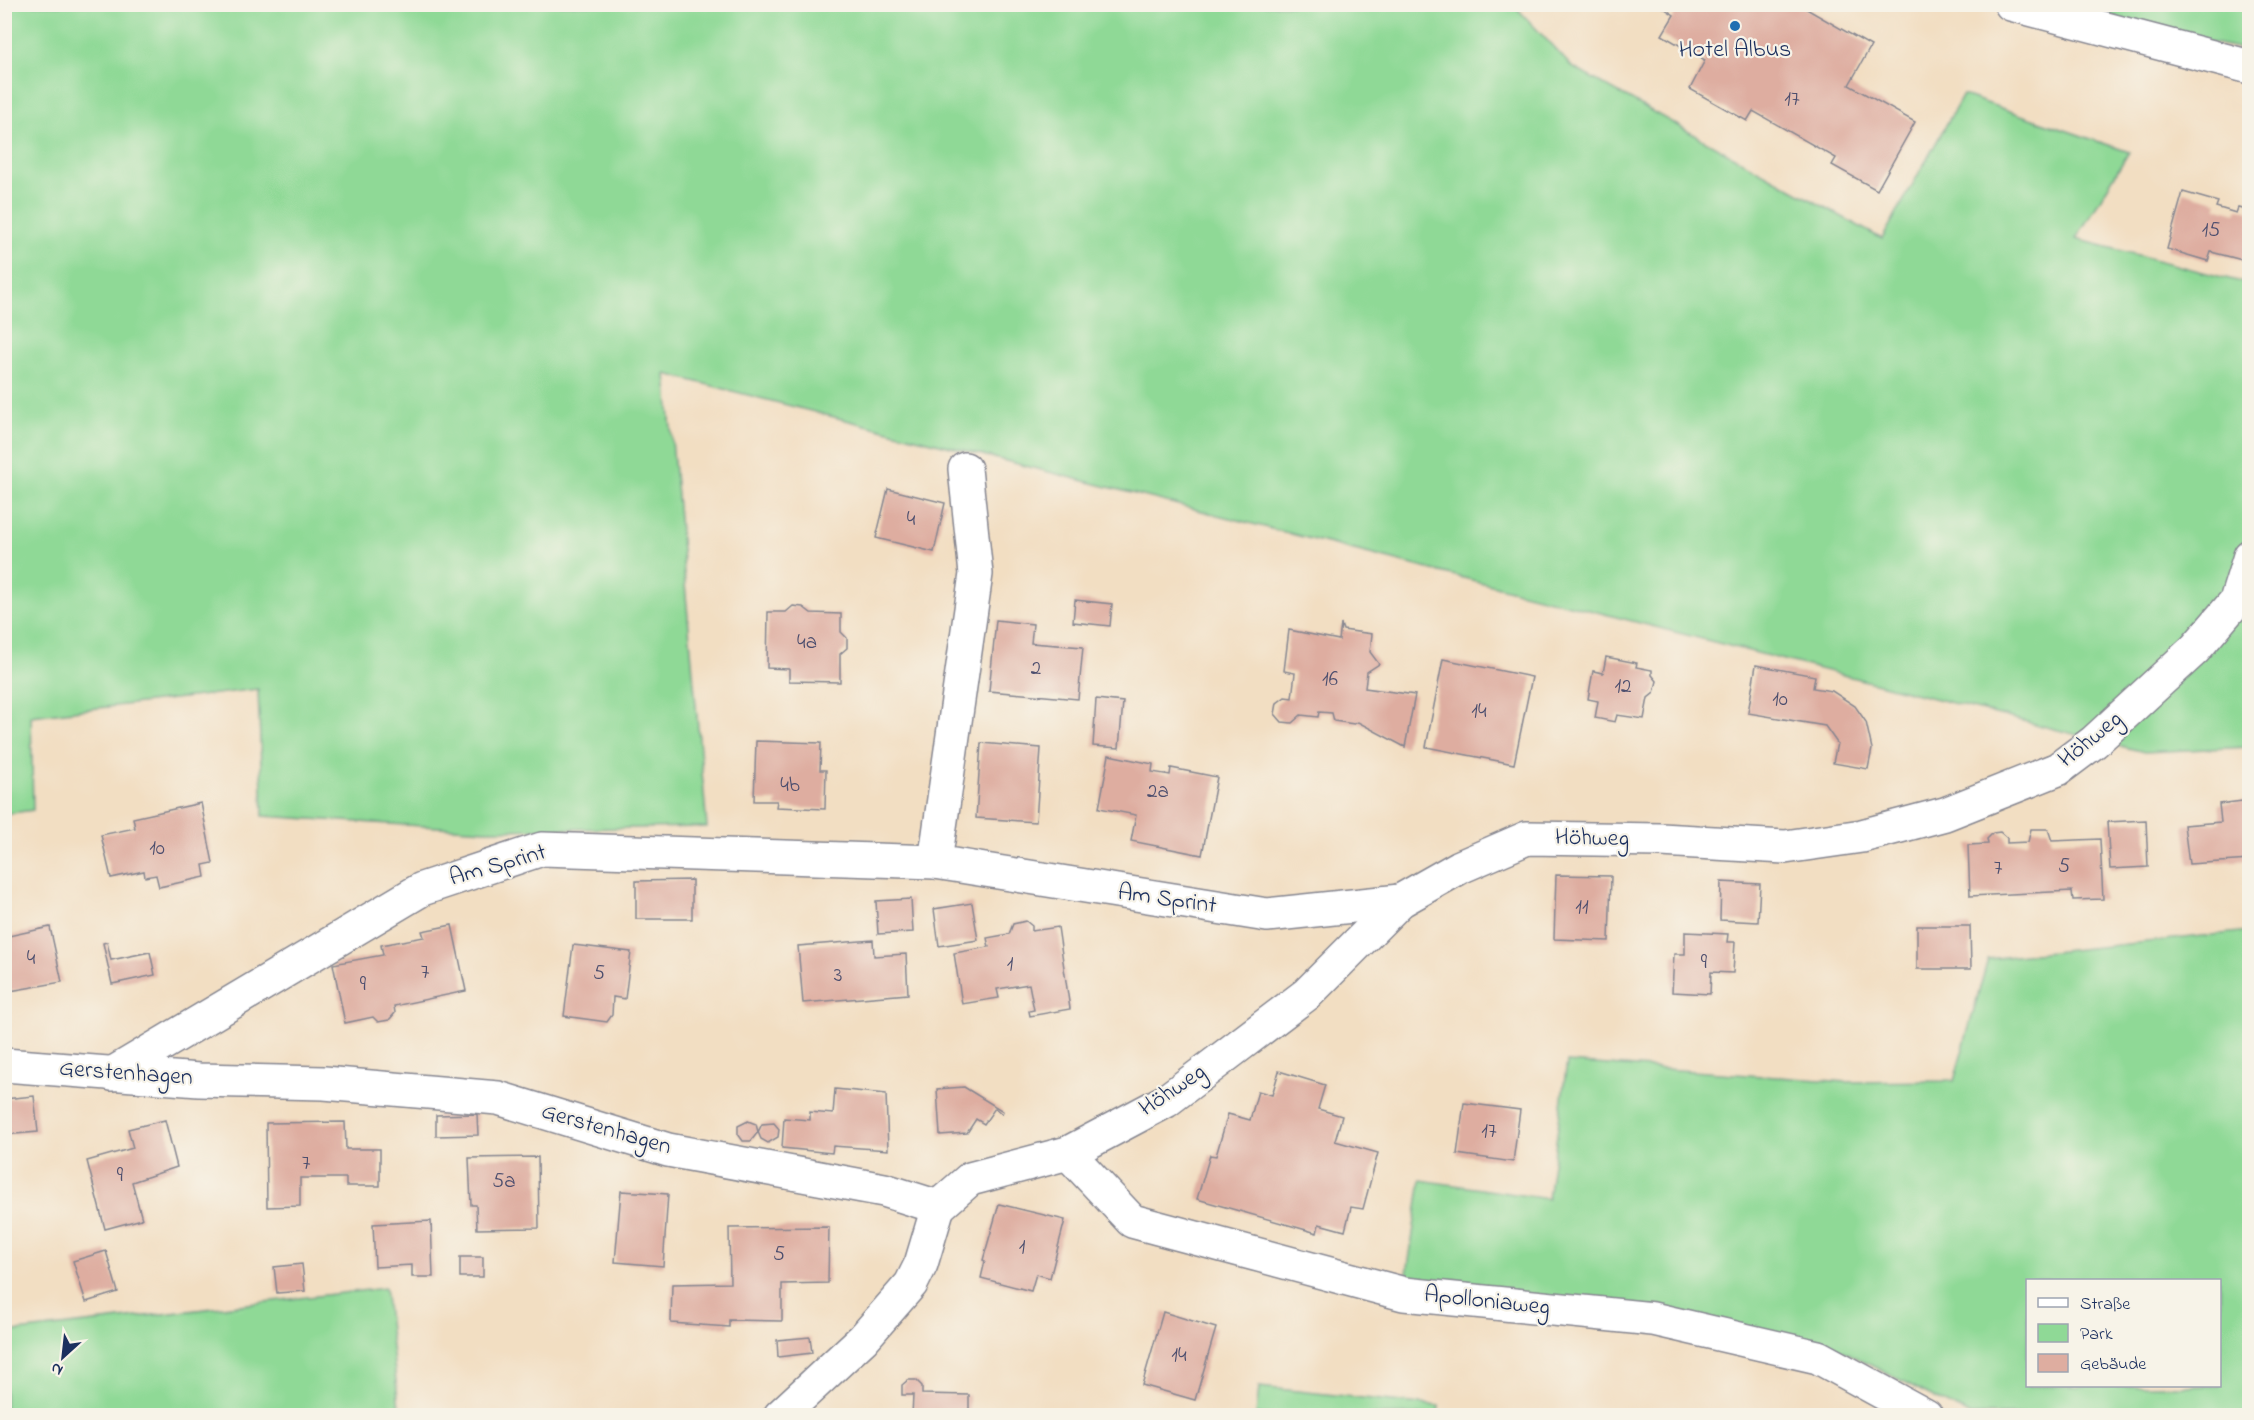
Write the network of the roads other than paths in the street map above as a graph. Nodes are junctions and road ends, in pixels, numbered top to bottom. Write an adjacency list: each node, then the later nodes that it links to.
1 (2011, 4): 2 (street)
2 (2250, 67)
3 (965, 469): 5 (street)
4 (2250, 556): 6 (street, Höhweg)
5 (935, 862): 6 (street, Am Sprint); 8 (street, Am Sprint)
6 (1400, 901): 9 (street, Höhweg)
7 (4, 1065): 8 (street, Gerstenhagen)
8 (112, 1074): 10 (street, Gerstenhagen)
9 (1068, 1153): 10 (street, Höhweg); 12 (street, Apolloniaweg)
10 (938, 1207): 11 (street)
11 (780, 1416)
12 (1926, 1416)

